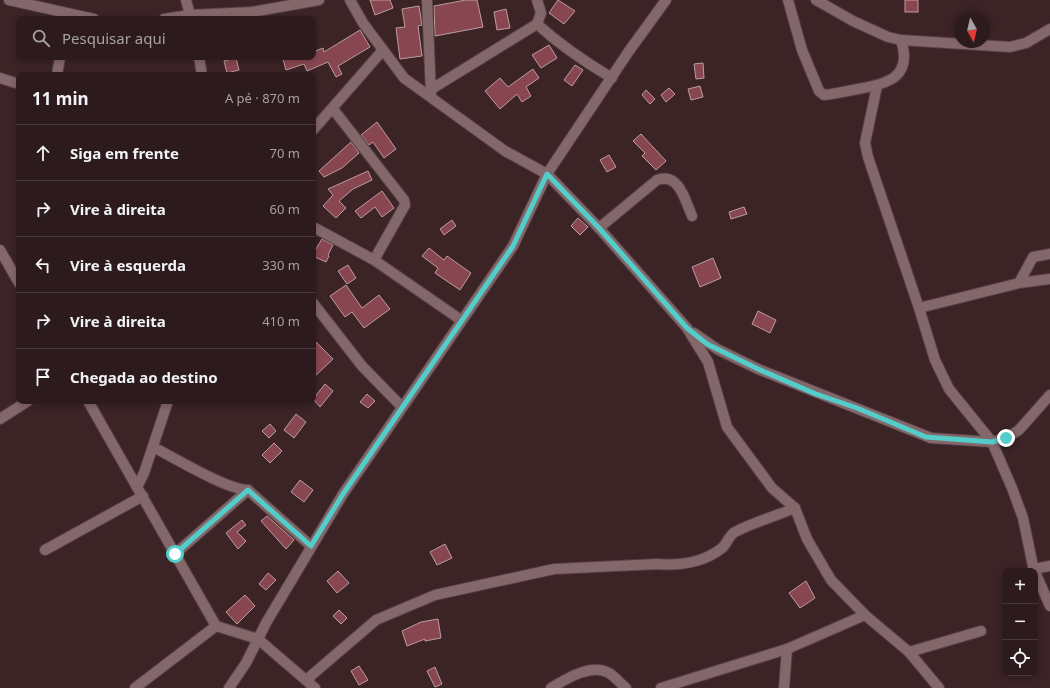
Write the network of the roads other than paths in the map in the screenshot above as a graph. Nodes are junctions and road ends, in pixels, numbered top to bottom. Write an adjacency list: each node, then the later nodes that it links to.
1 (9, 0): 10 (street)
2 (186, 0): 11 (street)
3 (319, 0): 12 (street)
4 (350, 0): 16 (street)
5 (427, 0): 25 (street)
6 (537, 0): 13 (street)
7 (666, 0): 22 (street)
8 (788, 0): 24 (street)
9 (816, 0): 15 (street)
10 (67, 16)
11 (190, 16)
12 (202, 16)
13 (537, 24): 22 (street); 25 (street)
14 (1050, 29): 15 (street)
15 (901, 40): 24 (street)
16 (383, 50): 25 (street); 26 (street)
17 (60, 60): 19 (street)
18 (200, 60): 20 (street)
19 (58, 72)
20 (202, 72)
21 (0, 78): 23 (street)
22 (612, 78): 28 (street)
23 (16, 83)
24 (877, 86): 39 (street)
25 (431, 95): 28 (street)
26 (332, 109): 27 (street); 34 (street)
27 (316, 127)
28 (547, 174): 30 (street); 40 (street)
29 (692, 216): 30 (street)
30 (599, 228): 41 (street)
31 (316, 229): 34 (street)
32 (0, 250): 35 (street)
33 (1050, 254): 37 (street)
34 (374, 260): 40 (street)
35 (16, 278)
36 (1050, 279): 37 (street)
37 (1019, 283): 39 (street)
38 (316, 307): 46 (street)
39 (919, 308): 48 (street)
40 (461, 320): 46 (street)
41 (687, 328): 48 (street); 53 (street)
42 (1050, 395): 48 (street)
43 (23, 404): 47 (street)
44 (90, 404): 50 (street)
45 (167, 404): 49 (street)
46 (402, 407): 54 (street)
47 (0, 419)
48 (992, 442): 58 (street)
49 (153, 447): 50 (street); 51 (street)
50 (137, 487): 52 (street)
51 (248, 490): 54 (street); 56 (street)
52 (143, 496): 55 (street); 56 (street)
53 (795, 508): 62 (street); 68 (street)
54 (311, 546): 65 (street)
55 (45, 550)
56 (175, 554): 63 (street)
57 (1050, 566): 59 (street)
58 (1033, 568)
59 (1038, 570)
60 (1038, 580): 61 (street)
61 (1050, 606)
62 (864, 615): 66 (street); 67 (street)
63 (216, 626): 65 (street); 69 (street)
64 (981, 630): 67 (street)
65 (258, 638): 68 (street); 70 (street)
66 (787, 648): 74 (street); 75 (street)
67 (909, 652): 76 (street)
68 (306, 680): 71 (street)
69 (135, 688)
70 (229, 688)
71 (315, 688)
72 (552, 688): 73 (street)
73 (626, 688)
74 (661, 688)
75 (784, 688)
76 (939, 688)

